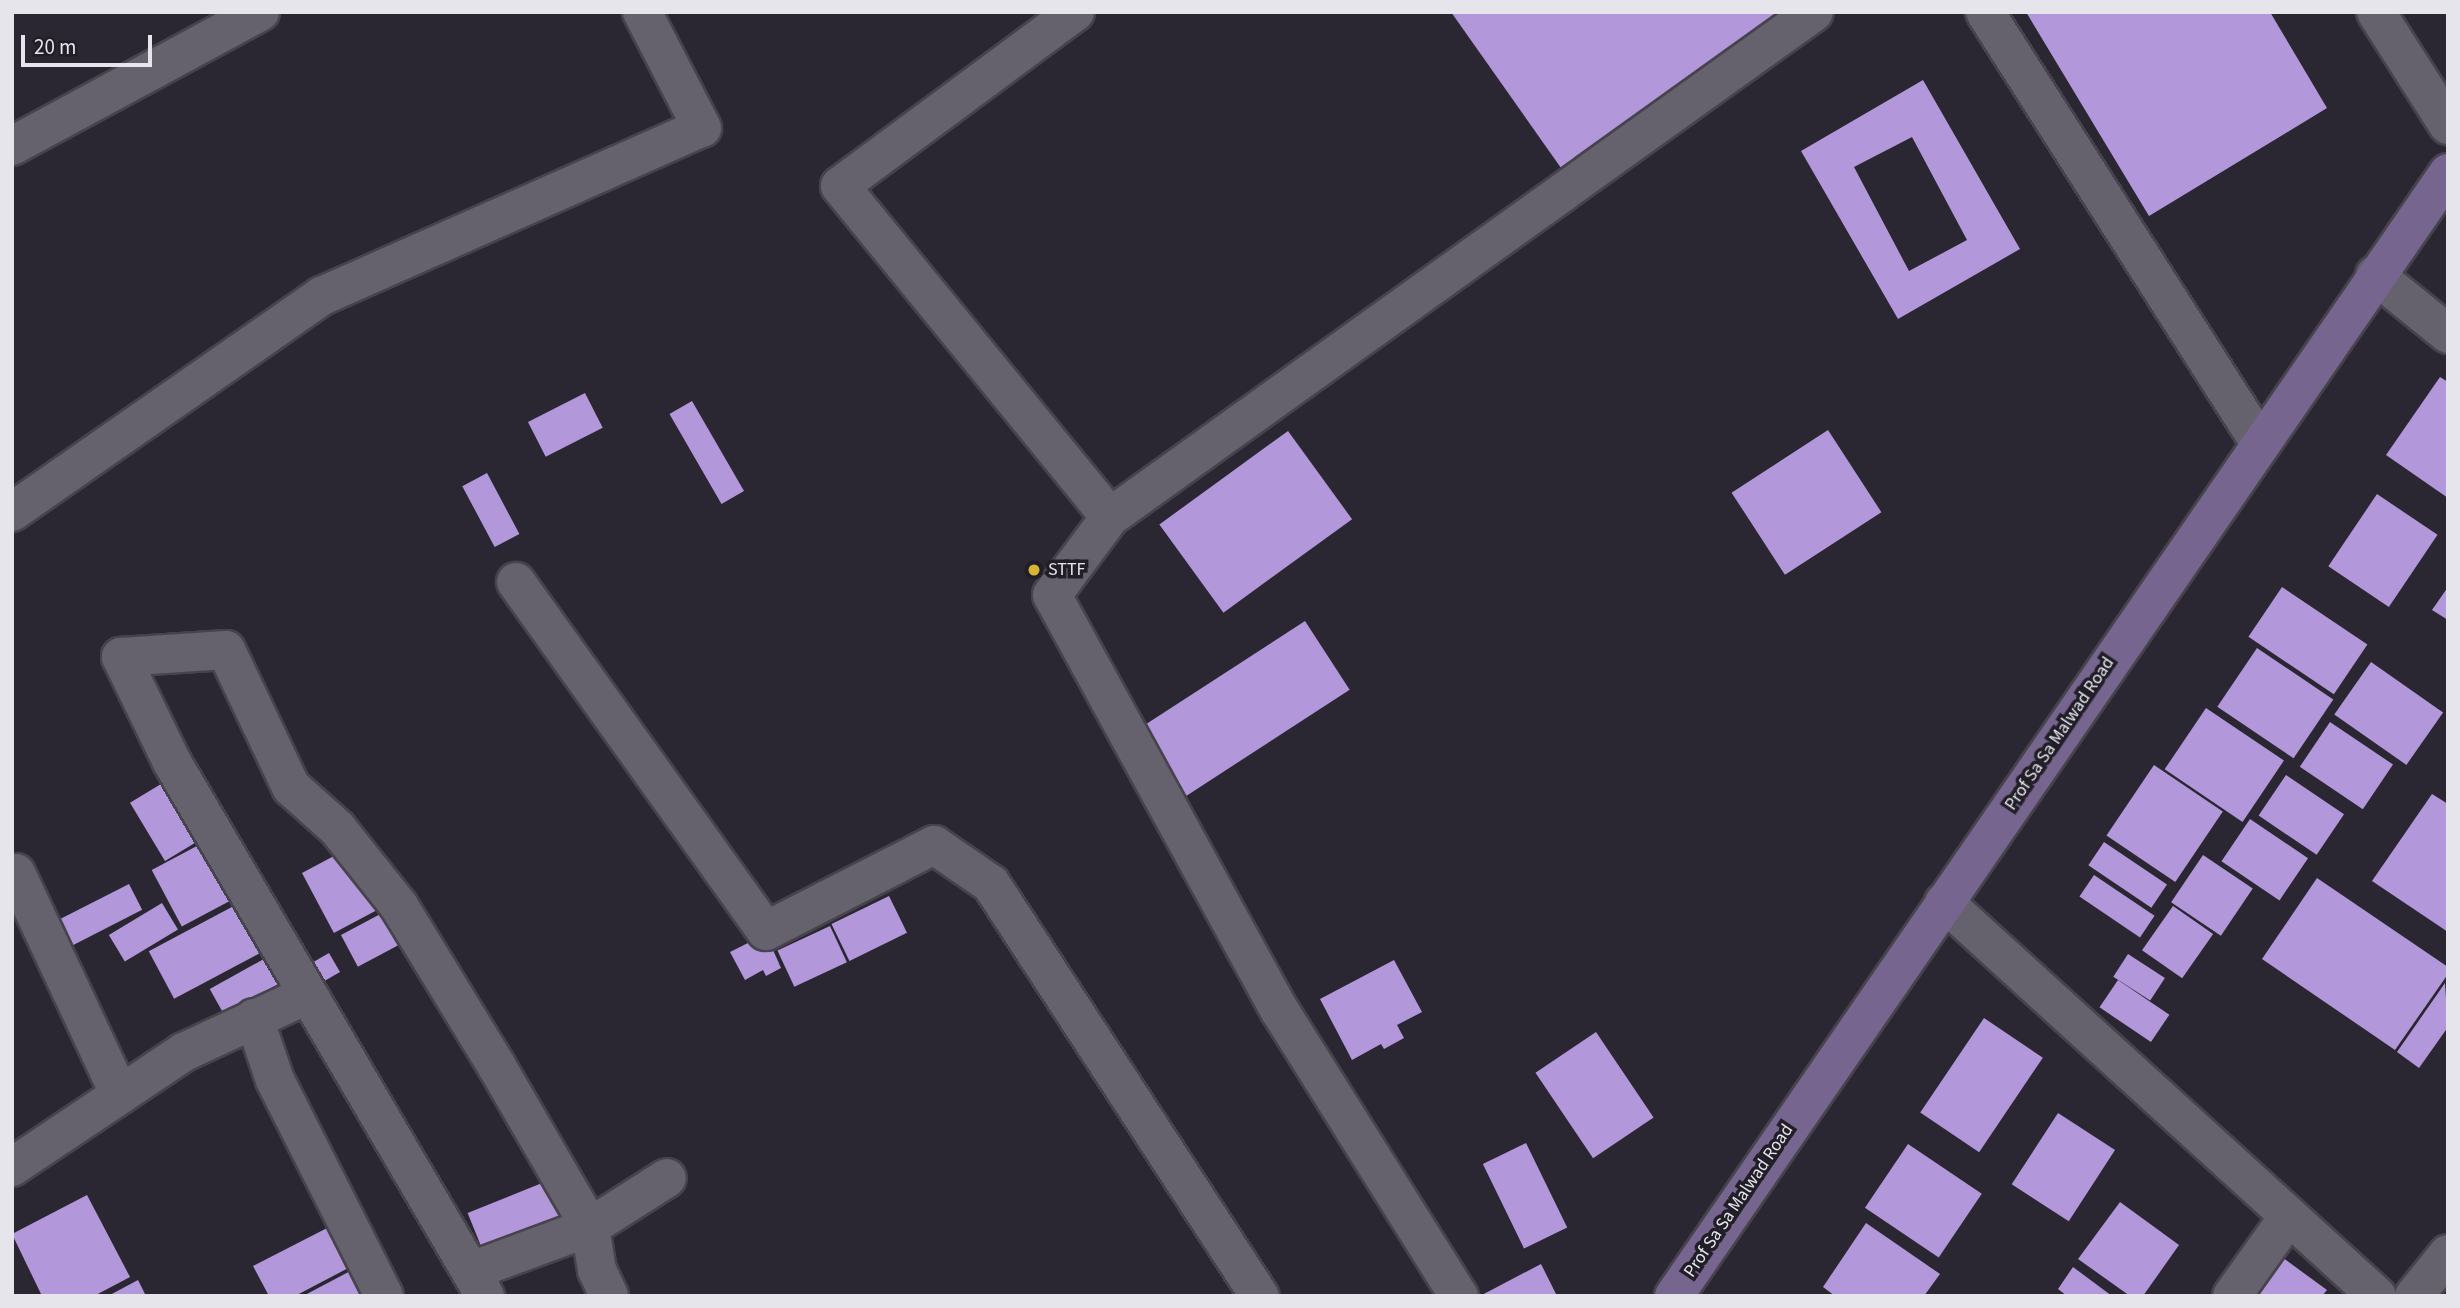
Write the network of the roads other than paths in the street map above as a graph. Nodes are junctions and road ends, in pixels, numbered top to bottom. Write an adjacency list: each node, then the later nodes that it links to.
1 (260, 12): 8 (street)
2 (642, 12): 13 (street)
3 (1075, 12): 14 (street)
4 (1814, 12): 14 (street)
5 (1985, 12): 12 (street)
6 (2376, 12): 7 (street)
7 (2448, 125)
8 (12, 146)
9 (2448, 173): 10 (street, Prof Sa Sa Malwad Road)
10 (2375, 275): 11 (street); 12 (street, Prof Sa Sa Malwad Road)
11 (2448, 334)
12 (2260, 443): 17 (street, Prof Sa Sa Malwad Road)
13 (12, 512)
14 (1110, 517): 30 (street)
15 (516, 582): 29 (street)
16 (16, 873): 20 (street)
17 (1944, 902): 23 (street); 31 (street, Prof Sa Sa Malwad Road)
18 (307, 995): 19 (street); 24 (street); 26 (street)
19 (254, 1018): 20 (street); 27 (street)
20 (120, 1096): 21 (street)
21 (12, 1167)
22 (667, 1178): 24 (street)
23 (2289, 1216): 32 (street); 33 (street)
24 (590, 1227): 26 (street); 28 (street)
25 (2448, 1254): 34 (street)
26 (478, 1284)
27 (384, 1296)
28 (609, 1296)
29 (1260, 1296)
30 (1459, 1296)
31 (1674, 1296)
32 (2232, 1296)
33 (2377, 1296)
34 (2414, 1296)

